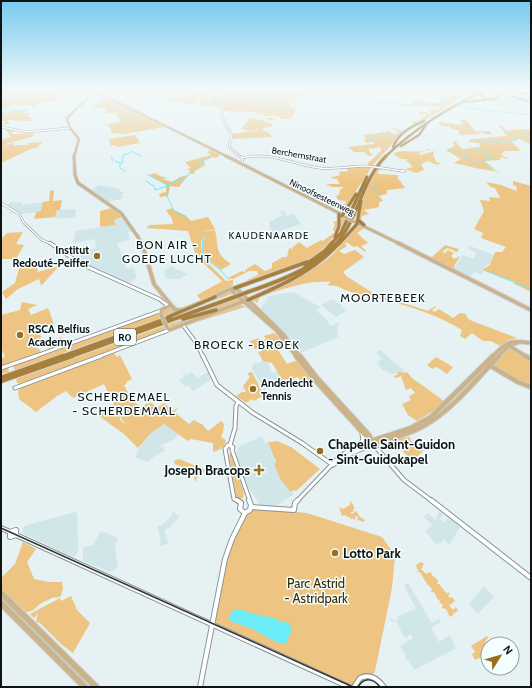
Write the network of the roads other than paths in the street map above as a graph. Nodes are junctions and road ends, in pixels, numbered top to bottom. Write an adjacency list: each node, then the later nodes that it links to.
1 (68, 121): 6 (main road)
2 (154, 121): 11 (main road, Ninoofsesteenweg)
3 (224, 121): 10 (street)
4 (426, 121): 7 (highway, R0); 8 (highway); 9 (highway)
5 (1, 126): 6 (street)
6 (70, 128): 29 (main road)
7 (412, 132): 8 (highway, R0); 9 (highway, R0)
8 (393, 148): 13 (highway, R0)
9 (389, 154): 13 (highway, R0)
10 (242, 158): 11 (street); 12 (street, Berchemstraat, bridge)
11 (242, 165): 16 (main road, Ninoofsesteenweg)
12 (402, 171)
13 (362, 189): 15 (highway, R0); 16 (highway); 17 (highway); 18 (highway, R0)
14 (1, 202): 30 (street)
15 (351, 211): 19 (highway); 23 (highway, R0)
16 (342, 215): 17 (main road, Ninoofsesteenweg, bridge); 19 (highway)
17 (358, 223): 20 (highway); 37 (main road, Ninoofsesteenweg)
18 (349, 225): 20 (highway); 24 (highway, R0)
19 (335, 237): 21 (highway)
20 (344, 240): 22 (highway)
21 (302, 264): 23 (highway); 25 (highway)
22 (315, 266): 24 (highway); 31 (highway)
23 (293, 272): 26 (highway, R0)
24 (275, 282): 26 (highway, R0)
25 (233, 289): 27 (main road); 31 (main road)
26 (247, 291): 28 (highway, R0, bridge)
27 (215, 297): 33 (main road); 40 (highway)
28 (231, 297): 39 (highway, R0); 40 (highway, R0)
29 (165, 298): 30 (street); 33 (main road)
30 (160, 300): 35 (street)
31 (246, 300): 32 (main road); 34 (main road); 55 (main road)
32 (249, 304): 34 (main road); 51 (main road)
33 (171, 305): 35 (main road)
34 (234, 305): 36 (main road)
35 (166, 308): 38 (main road)
36 (216, 310): 39 (highway); 41 (main road)
37 (531, 310)
38 (161, 313): 42 (main road, bridge); 49 (street)
39 (169, 321): 52 (highway, R0)
40 (153, 324): 50 (highway, R0)
41 (183, 325): 42 (main road); 56 (street)
42 (168, 328): 54 (street)
43 (531, 344): 45 (main road); 46 (main road)
44 (509, 345): 45 (main road); 46 (main road); 48 (main road)
45 (514, 345): 47 (main road)
46 (502, 346): 48 (main road)
47 (531, 359)
48 (487, 364): 53 (main road); 59 (main road); 61 (main road)
49 (1, 368)
50 (1, 378)
51 (315, 380): 55 (main road); 57 (main road)
52 (1, 382)
53 (531, 387)
54 (15, 388)
55 (331, 394): 58 (main road)
56 (238, 402): 63 (street); 67 (street)
57 (361, 432): 60 (main road); 62 (street)
58 (369, 435): 59 (main road); 60 (main road)
59 (383, 437): 60 (main road)
60 (371, 442): 61 (main road); 62 (street); 66 (street); 67 (street)
61 (380, 442): 66 (street)
62 (361, 444): 67 (street)
63 (230, 445): 64 (street); 65 (street)
64 (232, 450): 65 (street); 69 (street)
65 (227, 451): 68 (street)
66 (381, 455): 73 (street)
67 (333, 465): 70 (street)
68 (241, 503): 69 (street); 71 (street)
69 (249, 503): 70 (street)
70 (251, 507): 71 (street)
71 (245, 513): 76 (street)
72 (1, 528): 76 (street)
73 (531, 578)
74 (1, 593): 78 (main road)
75 (1, 603): 77 (main road)
76 (212, 624): 79 (street); 80 (street)
77 (85, 687)
78 (96, 687)
79 (200, 687)
80 (349, 687)
81 (354, 687): 82 (street)
82 (384, 687)

